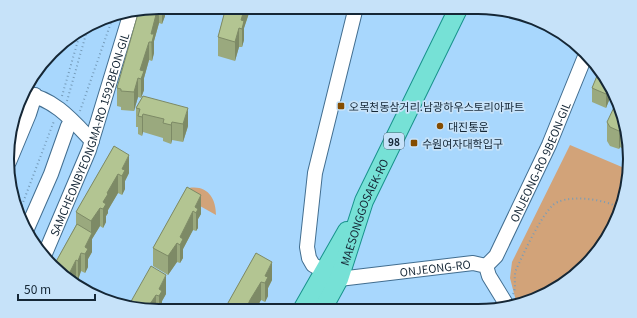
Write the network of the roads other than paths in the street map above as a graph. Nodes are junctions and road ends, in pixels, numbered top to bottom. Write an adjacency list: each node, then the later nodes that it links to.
1 (354, 14): 12 (street)
2 (456, 14): 12 (main road, MAESONGGOSAEK-RO / 98)
3 (129, 17): 7 (street, SAMCHEONBYEONGMA-RO 1592BEON-GIL)
4 (584, 59): 11 (street, ONJEONG-RO 9BEON-GIL)
5 (30, 94): 7 (street); 8 (street)
6 (68, 126): 9 (street)
7 (92, 141): 10 (street, SAMCHEONBYEONGMA-RO 1592BEON-GIL)
8 (14, 151)
9 (29, 224)
10 (46, 250)
11 (486, 266): 12 (street, ONJEONG-RO); 13 (street, ONJEONG-RO)
12 (331, 275): 14 (main road); 15 (main road, MAESONGGOSAEK-RO / 98)
13 (504, 301)
14 (307, 304)
15 (324, 304)

